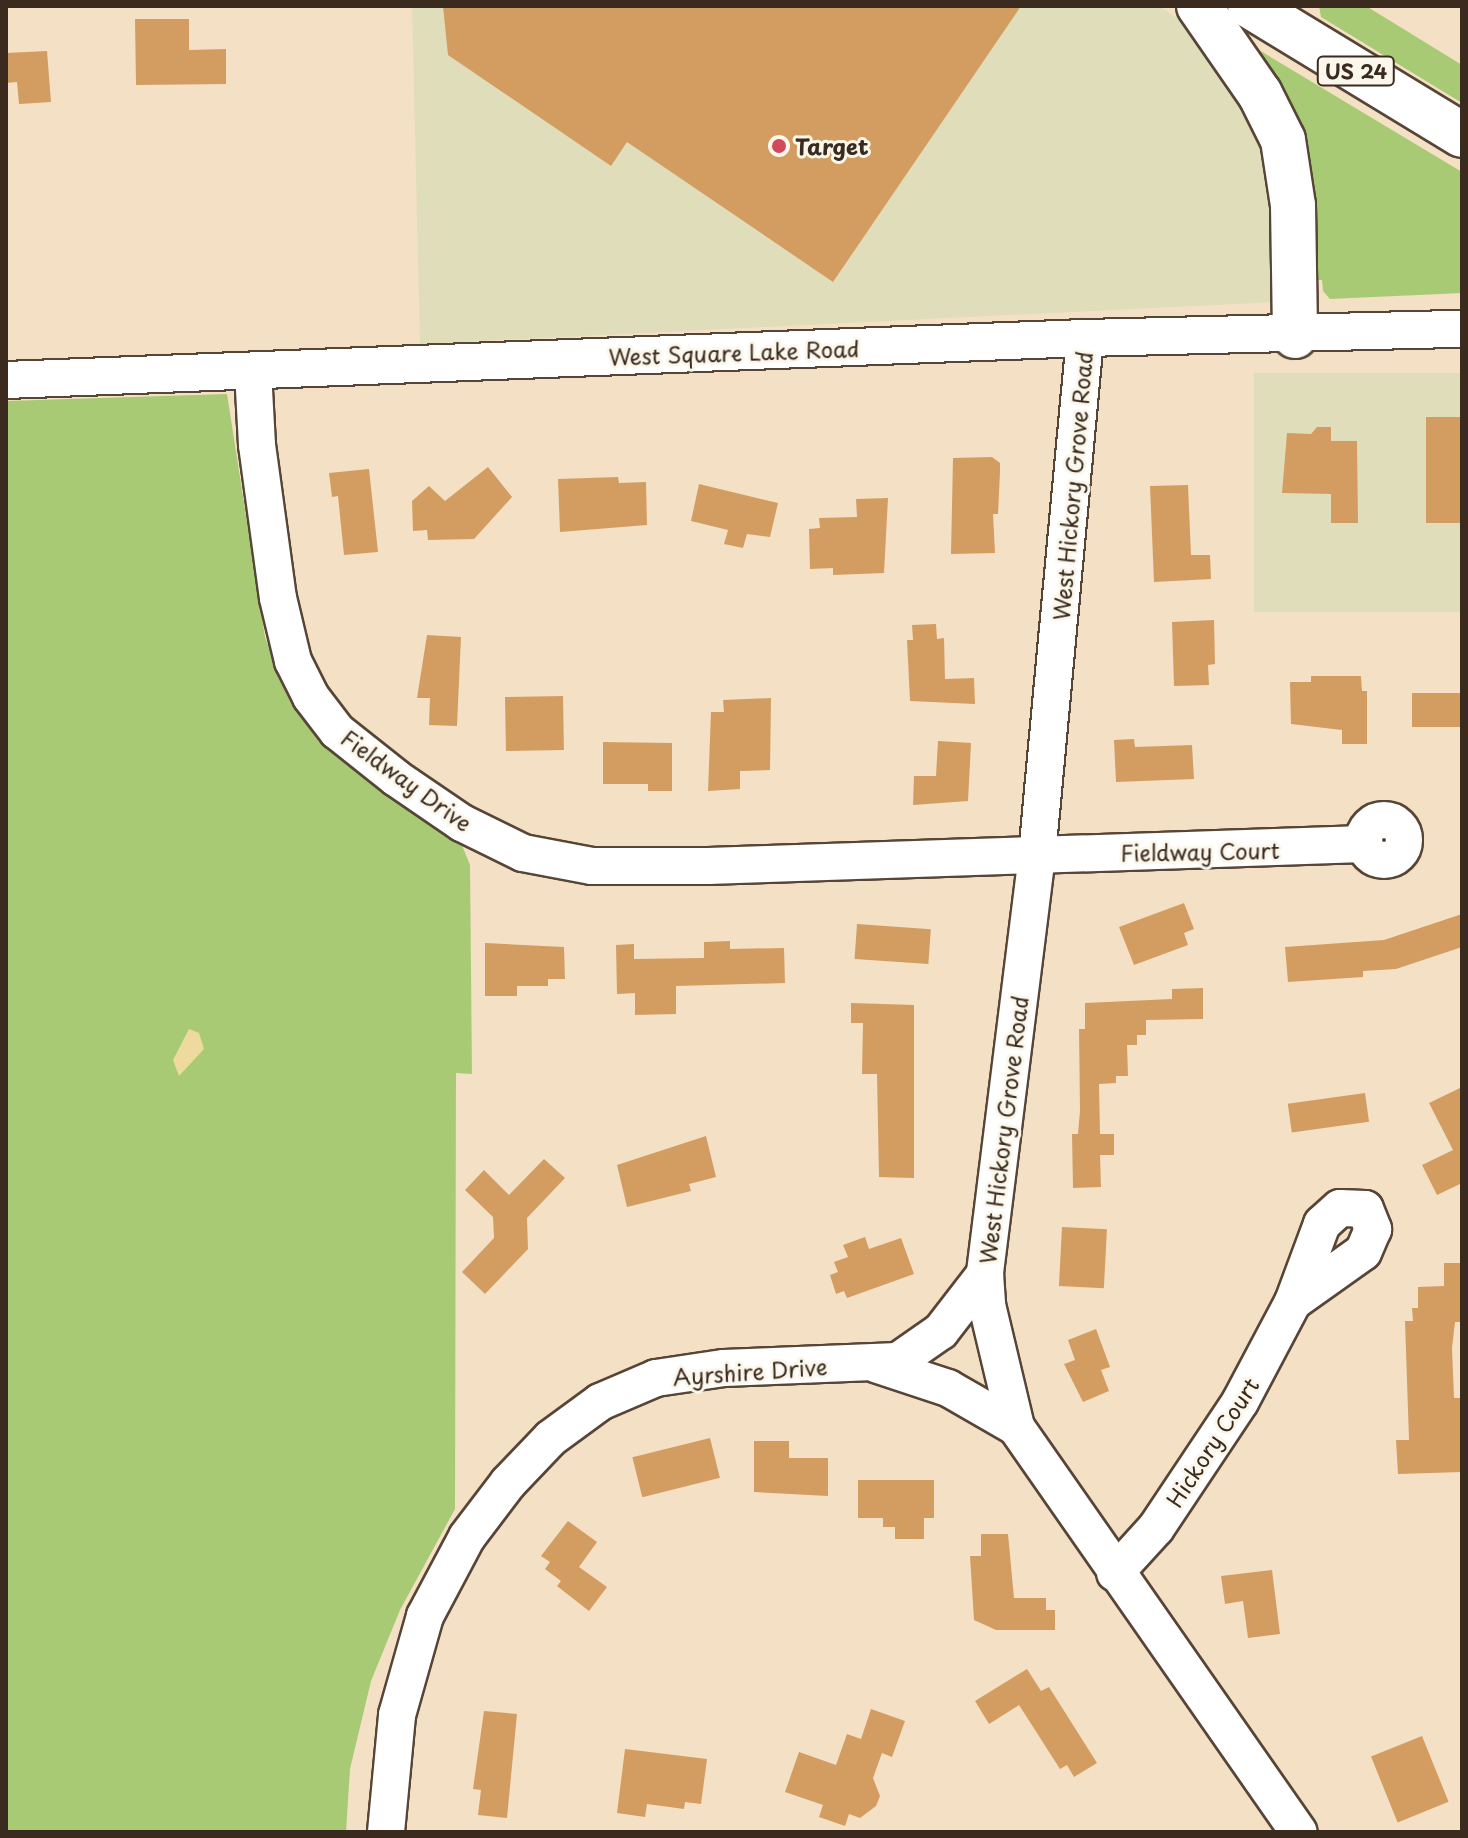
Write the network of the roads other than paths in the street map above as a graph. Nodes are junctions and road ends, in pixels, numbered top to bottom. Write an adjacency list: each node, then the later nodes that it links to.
1 (1199, 6): 5 (highway)
2 (1273, 13): 3 (highway, US 24)
3 (1462, 135)
4 (1462, 329): 5 (street, West Square Lake Road)
5 (1295, 336): 6 (street, West Square Lake Road)
6 (1085, 338): 7 (street, West Square Lake Road); 10 (street, West Hickory Grove Road)
7 (253, 371): 8 (street, West Square Lake Road); 10 (street, Fieldway Drive)
8 (6, 380)
9 (1364, 844): 10 (street, Fieldway Court)
10 (1037, 855): 11 (street, West Hickory Grove Road)
11 (985, 1274): 13 (street, Ayrshire Drive); 14 (street, West Hickory Grove Road)
12 (1293, 1302): 15 (street, Hickory Court)
13 (878, 1365): 14 (street, Ayrshire Drive); 16 (street, Ayrshire Drive)
14 (1016, 1427): 15 (street, West Hickory Grove Road)
15 (1115, 1573): 17 (street, West Hickory Grove Road)
16 (386, 1832)
17 (1299, 1832)

